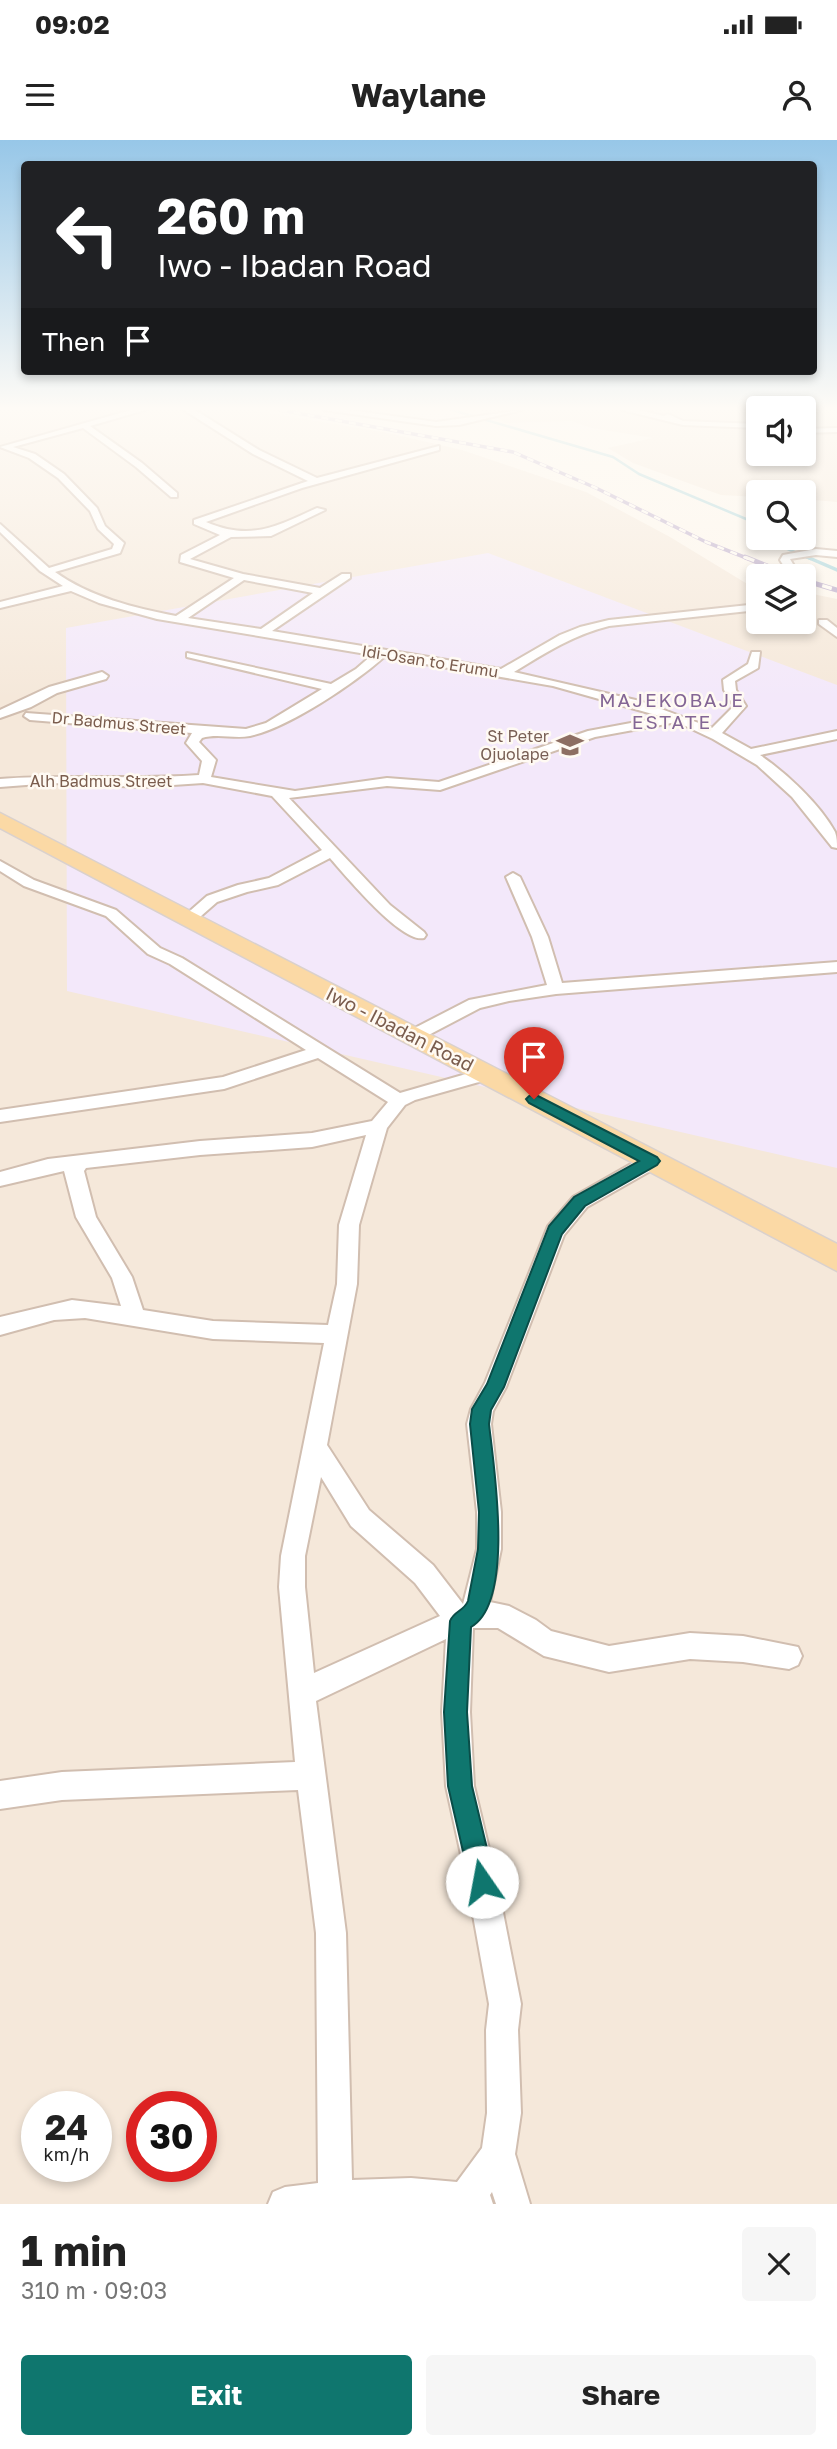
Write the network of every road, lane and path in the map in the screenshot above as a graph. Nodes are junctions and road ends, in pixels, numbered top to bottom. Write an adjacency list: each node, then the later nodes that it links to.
1 (90, 506): 8 (street)
2 (243, 506): 5 (street)
3 (320, 510): 5 (street)
4 (0, 527): 8 (street, Idi-Osan to Erumu)
5 (228, 535): 10 (street)
6 (837, 554): 7 (street)
7 (788, 564)
8 (49, 571): 11 (street, Idi-Osan to Erumu)
9 (346, 576): 12 (street)
10 (242, 577): 12 (street); 15 (street)
11 (73, 587): 13 (street); 15 (street, Idi-Osan to Erumu)
12 (321, 591): 17 (street)
13 (0, 605)
14 (746, 608): 22 (street)
15 (179, 619): 17 (street, Idi-Osan to Erumu)
16 (823, 622): 18 (street)
17 (263, 633): 19 (street, Idi-Osan to Erumu)
18 (837, 634)
19 (381, 653): 22 (street, Idi-Osan to Erumu); 24 (street)
20 (756, 654): 29 (street)
21 (191, 655): 24 (street)
22 (503, 673): 27 (street, Idi-Osan to Erumu)
23 (102, 676): 25 (street)
24 (332, 688): 28 (street)
25 (0, 714)
26 (30, 716): 28 (street, Dr Badmus Street)
27 (676, 719): 29 (street, Idi-Osan to Erumu); 34 (street, Alh Badmus Street)
28 (208, 732): 32 (street)
29 (713, 735): 31 (street, Idi-Osan to Erumu)
30 (837, 736): 31 (street)
31 (749, 753): 36 (street, Idi-Osan to Erumu)
32 (203, 779): 33 (street, Alh Badmus Street); 34 (street, Alh Badmus Street)
33 (0, 783)
34 (277, 794): 37 (street)
35 (0, 819): 40 (main road, Iwo - Ibadan Road)
36 (837, 844)
37 (330, 852): 40 (street); 41 (street)
38 (0, 865): 45 (street)
39 (513, 877): 43 (street)
40 (188, 920): 44 (main road, Iwo - Ibadan Road)
41 (418, 935)
42 (837, 967): 43 (street)
43 (556, 989): 44 (street)
44 (412, 1036): 46 (main road, Iwo - Ibadan Road)
45 (322, 1051): 47 (street); 48 (street)
46 (487, 1074): 47 (street); 50 (main road, Iwo - Ibadan Road)
47 (399, 1101): 49 (street)
48 (0, 1116)
49 (377, 1126): 51 (street); 56 (street)
50 (652, 1161): 53 (main road, Iwo - Ibadan Road); 58 (street)
51 (80, 1162): 52 (street); 54 (street)
52 (0, 1179)
53 (837, 1259)
54 (133, 1316): 55 (street); 56 (street)
55 (0, 1326)
56 (338, 1334): 57 (street)
57 (314, 1446): 58 (street); 60 (street)
58 (467, 1617): 59 (street); 60 (street); 63 (street)
59 (789, 1656)
60 (303, 1693): 61 (street)
61 (310, 1775): 62 (street); 64 (street)
62 (0, 1795)
63 (498, 2154): 65 (street); 66 (street)
64 (347, 2200): 65 (street)
65 (471, 2202)
66 (513, 2204)

